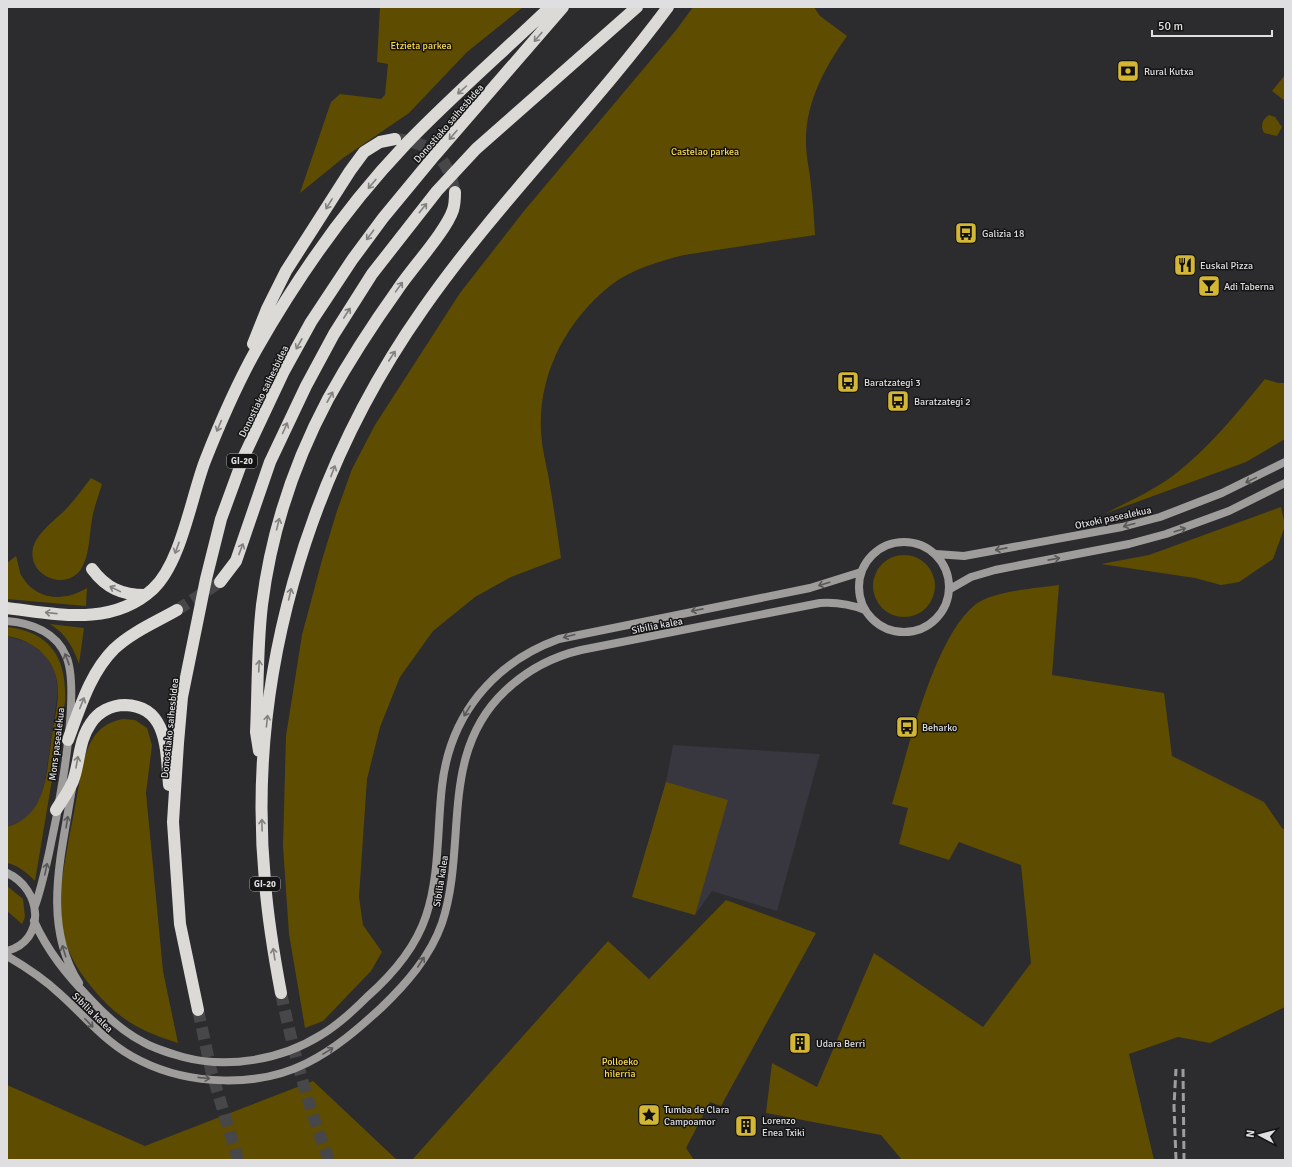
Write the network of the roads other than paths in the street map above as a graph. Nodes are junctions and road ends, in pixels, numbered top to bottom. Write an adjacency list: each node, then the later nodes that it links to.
1 (550, 7): 7 (highway, one-way to 7)
2 (563, 7): 24 (highway, Donostiako saihesbidea / GI-20, one-way to 24)
3 (637, 7): 13 (highway, one-way to 3)
4 (668, 7): 21 (highway, GI-20, one-way to 4)
5 (396, 139): 7 (highway, one-way to 7)
6 (455, 192): 21 (highway, one-way to 6)
7 (235, 390): 15 (highway, one-way to 15)
8 (1285, 462): 10 (main road, Otxoki pasealekua, one-way to 10)
9 (1285, 483): 14 (main road, one-way to 9)
10 (936, 554): 12 (main road); 14 (main road)
11 (92, 569): 15 (highway, one-way to 11)
12 (861, 572): 18 (main road); 31 (main road, Sibilia kalea, one-way to 31)
13 (220, 582)
14 (950, 589): 18 (main road)
15 (146, 595): 16 (highway, one-way to 16)
16 (7, 608)
17 (177, 610): 20 (highway, one-way to 17)
18 (865, 610): 29 (main road, Sibilia kalea, one-way to 18)
19 (7, 621): 20 (main road, Mons pasealekua, one-way to 19)
20 (68, 740): 23 (main road, Mons pasealekua)
21 (262, 774): 30 (highway, GI-20, one-way to 21)
22 (74, 778): 23 (highway); 24 (highway, one-way to 24); 31 (main road, one-way to 22)
23 (56, 810): 26 (main road, Mons pasealekua, one-way to 23)
24 (173, 822): 32 (highway, Donostiako saihesbidea / GI-20)
25 (7, 873): 26 (main road)
26 (35, 906): 27 (main road)
27 (34, 921): 28 (main road); 31 (main road, Sibilia kalea)
28 (7, 951)
29 (7, 956)
30 (281, 992)
31 (88, 997)
32 (198, 1010)

